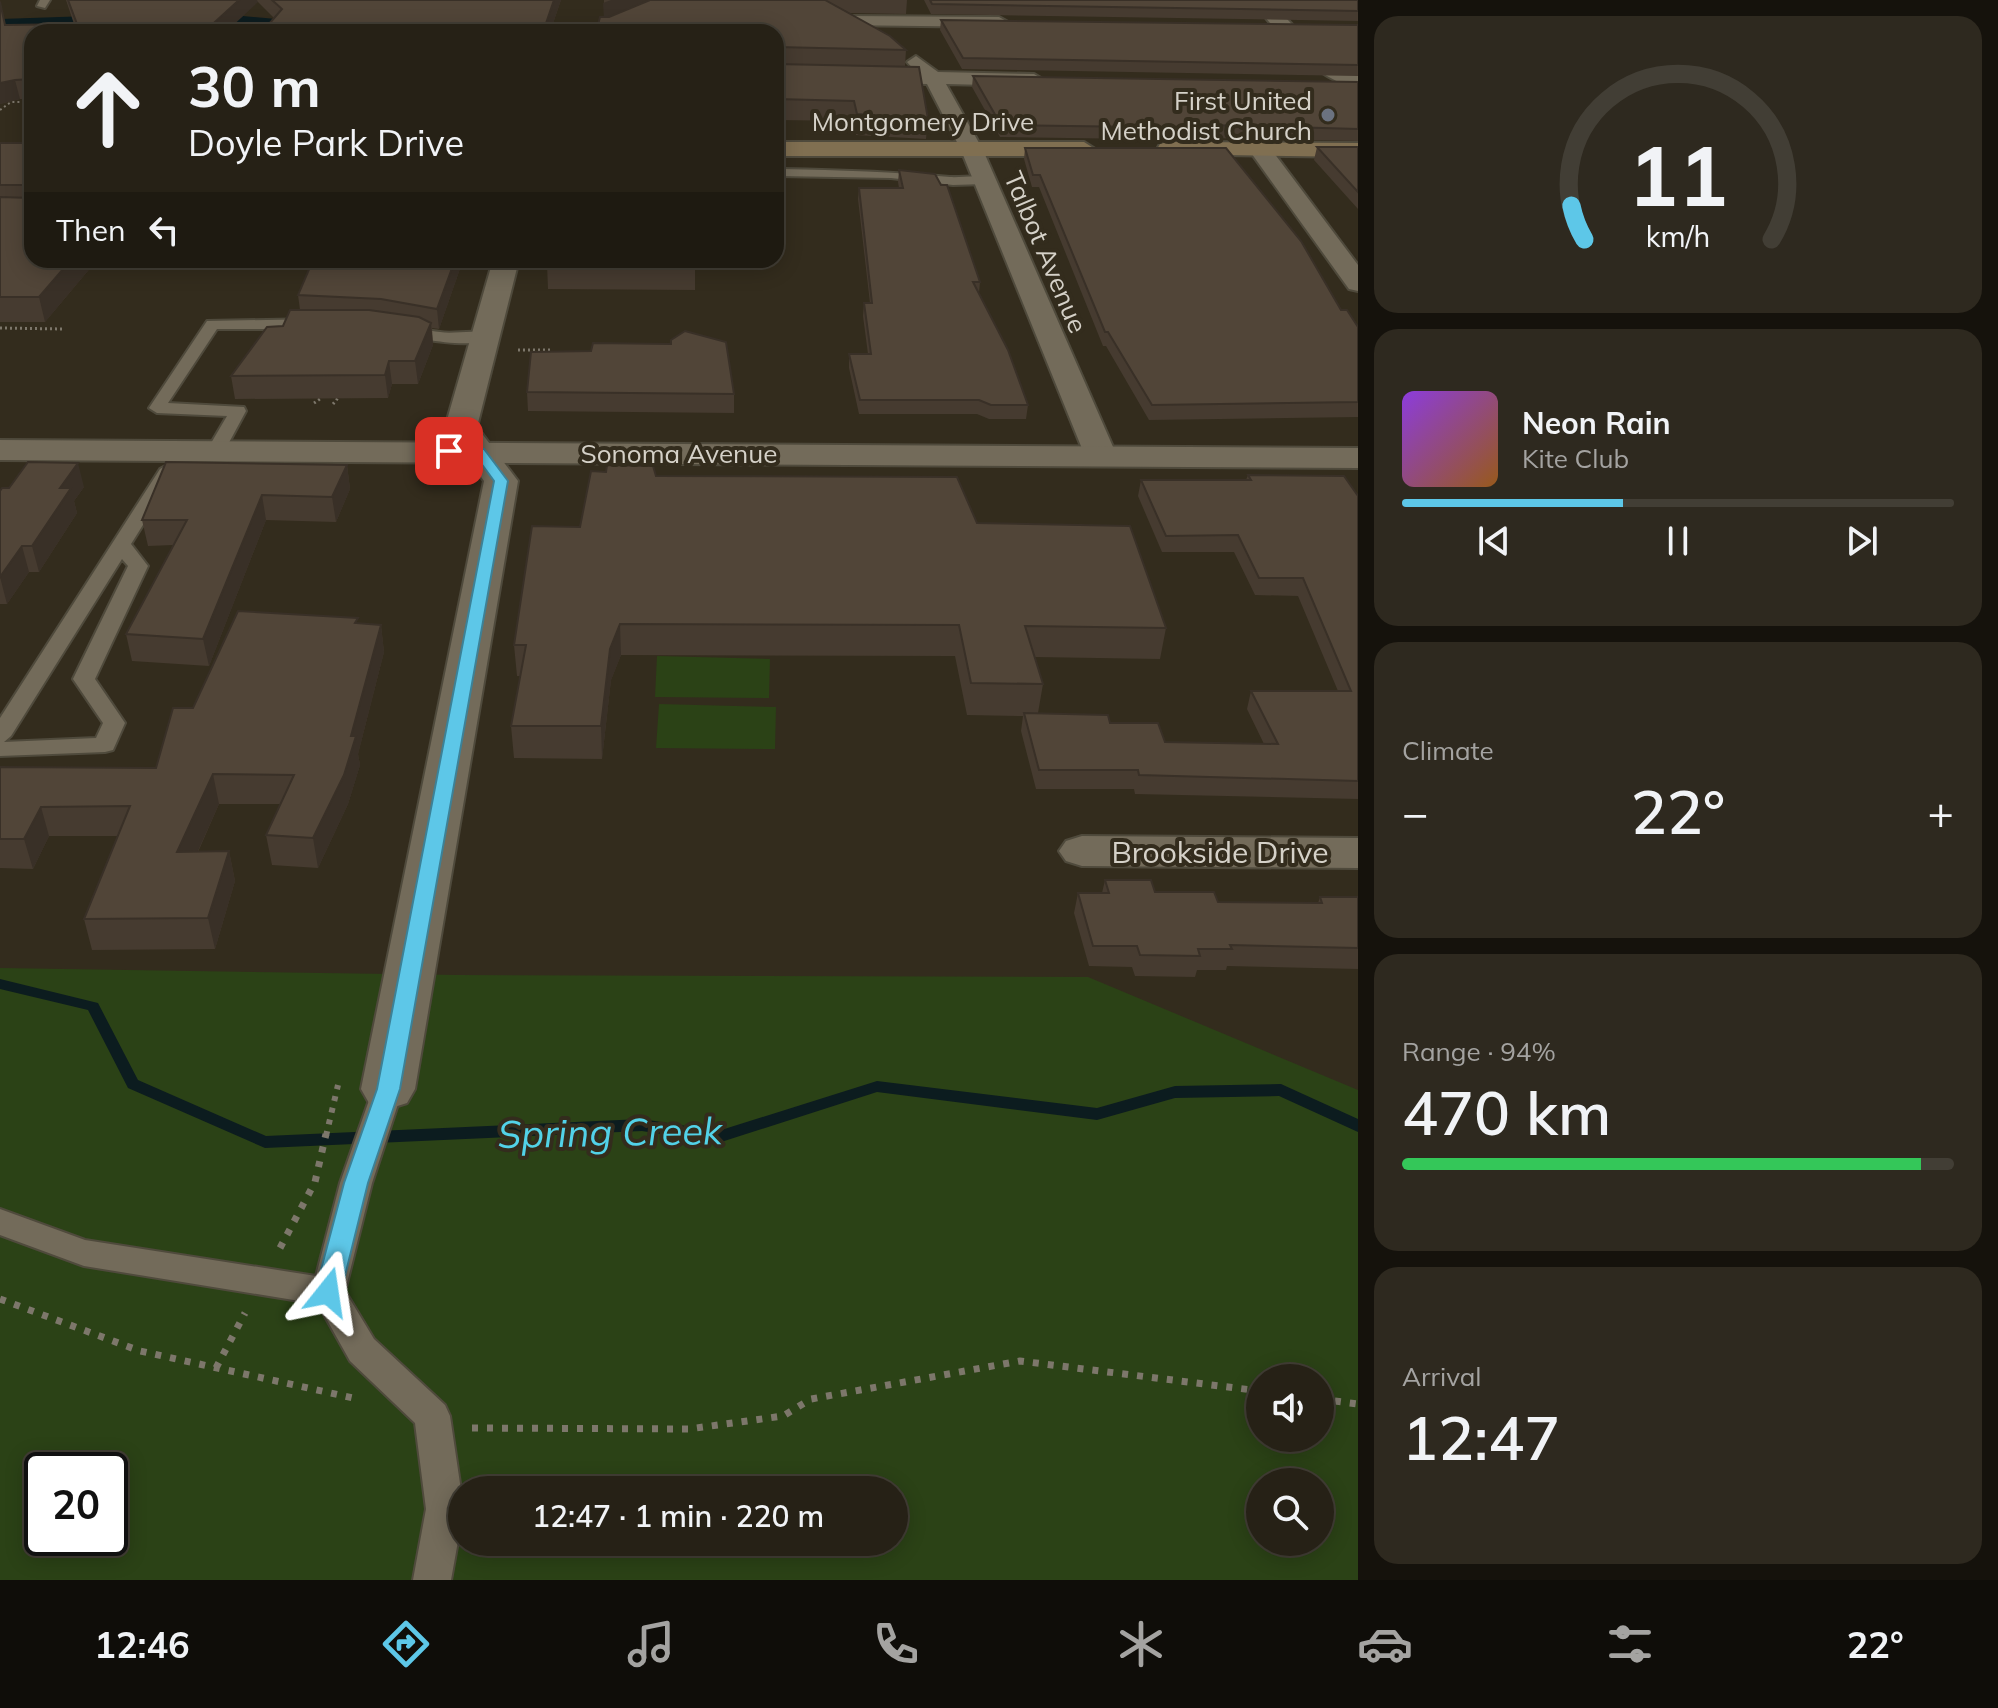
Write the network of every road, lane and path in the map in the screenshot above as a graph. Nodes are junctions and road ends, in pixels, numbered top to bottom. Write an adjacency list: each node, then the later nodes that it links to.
1 (677, 0): 6 (street)
2 (1260, 0): 8 (street)
3 (819, 7): 4 (street, Talbot Avenue)
4 (846, 21): 5 (street); 11 (street, Talbot Avenue)
5 (1022, 22)
6 (613, 24)
7 (1254, 26): 8 (street)
8 (1285, 26): 9 (street); 14 (street)
9 (1314, 27)
10 (784, 75): 11 (street)
11 (934, 79): 12 (street); 22 (street, Talbot Avenue)
12 (1060, 81)
13 (1311, 84): 14 (street)
14 (1358, 84)
15 (24, 103): 16 (path)
16 (6, 106): 17 (path); 18 (path)
17 (16, 106)
18 (0, 110)
19 (784, 149): 22 (main road, Montgomery Drive)
20 (1111, 149): 22 (main road, Montgomery Drive)
21 (1142, 149): 23 (main road)
22 (972, 150): 26 (street, Talbot Avenue)
23 (1260, 150): 24 (main road); 28 (street)
24 (1358, 150)
25 (784, 173): 26 (lane)
26 (985, 180): 43 (street, Talbot Avenue)
27 (505, 268): 33 (street)
28 (1358, 283)
29 (329, 324): 41 (lane)
30 (0, 328): 31 (path)
31 (63, 329)
32 (388, 329): 33 (lane)
33 (497, 344): 34 (path); 42 (street)
34 (552, 350)
35 (338, 398): 38 (path)
36 (320, 399): 37 (path)
37 (314, 403)
38 (333, 404)
39 (0, 450): 40 (street, Sonoma Avenue)
40 (181, 450): 41 (street, Sonoma Avenue); 45 (lane)
41 (216, 450): 42 (street, Sonoma Avenue)
42 (479, 451): 43 (street, Sonoma Avenue); 51 (street)
43 (1101, 456): 44 (street, Sonoma Avenue)
44 (1358, 458)
45 (121, 544): 46 (lane); 47 (lane)
46 (0, 736)
47 (0, 749)
48 (1082, 851): 49 (street, Brookside Drive)
49 (1358, 853)
50 (339, 1083): 53 (path)
51 (388, 1089): 54 (lane)
52 (0, 1222): 53 (lane)
53 (262, 1284): 54 (lane); 56 (path)
54 (328, 1292): 60 (lane)
55 (0, 1299): 56 (path)
56 (216, 1368): 60 (path)
57 (1246, 1389): 60 (path)
58 (1334, 1401): 59 (path)
59 (1358, 1404)
60 (432, 1416): 61 (lane)
61 (432, 1580)

